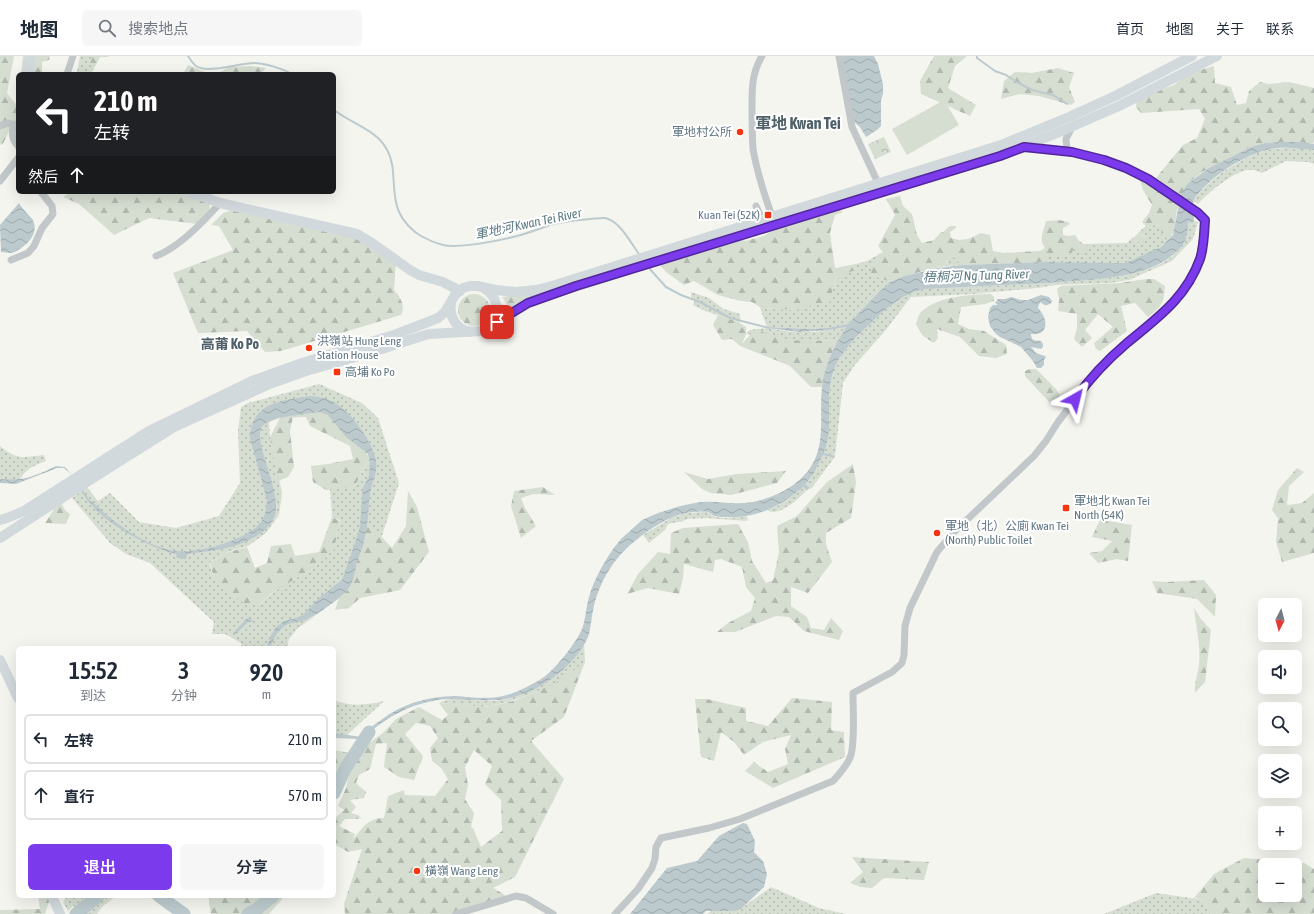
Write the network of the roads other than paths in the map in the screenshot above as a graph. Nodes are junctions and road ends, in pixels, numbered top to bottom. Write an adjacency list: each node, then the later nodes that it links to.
1 (30, 56): 7 (main road)
2 (73, 56): 8 (street)
3 (762, 56): 22 (street)
4 (839, 56): 17 (street)
5 (1192, 56): 17 (main road)
6 (1216, 56): 11 (main road)
7 (28, 72)
8 (68, 72)
9 (16, 124): 10 (street); 12 (street)
10 (0, 126)
11 (1072, 127): 13 (main road); 14 (street)
12 (16, 144)
13 (1024, 147): 14 (street); 24 (main road)
14 (1072, 152): 42 (street)
15 (16, 161): 16 (street)
16 (0, 181)
17 (878, 183): 22 (main road)
18 (43, 194): 25 (street)
19 (195, 194): 20 (main road)
20 (220, 203): 23 (street); 28 (main road)
21 (756, 206): 22 (street)
22 (767, 218): 24 (main road)
23 (156, 256)
24 (659, 256): 26 (main road)
25 (10, 260)
26 (637, 263): 27 (main road); 30 (main road)
27 (480, 287): 28 (main road); 30 (main road)
28 (460, 291): 29 (main road)
29 (451, 303): 31 (main road); 32 (main road)
30 (490, 326): 31 (main road)
31 (470, 332): 32 (main road)
32 (91, 473): 33 (main road)
33 (72, 486): 34 (main road); 35 (main road)
34 (0, 520)
35 (0, 538)
36 (0, 660): 37 (main road)
37 (16, 694)
38 (53, 898): 39 (main road)
39 (59, 911)
40 (456, 914): 41 (street)
41 (553, 914)
42 (615, 914)

